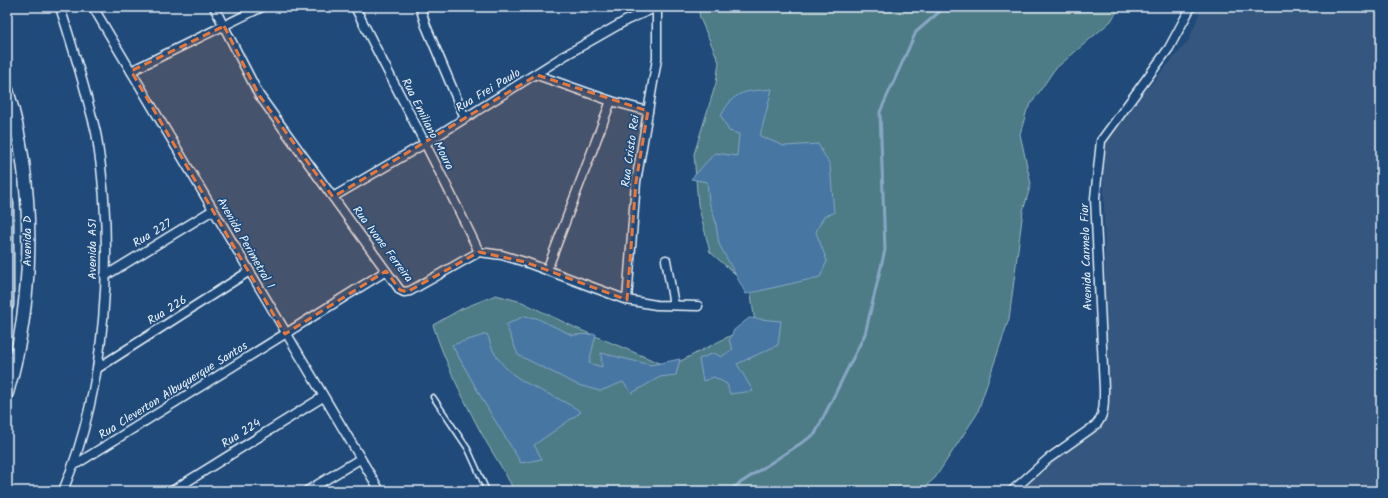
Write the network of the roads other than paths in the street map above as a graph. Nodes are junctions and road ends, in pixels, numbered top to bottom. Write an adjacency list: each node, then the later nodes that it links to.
1 (60, 7): 25 (street, Avenida A51)
2 (93, 7): 10 (street, Avenida Perimetral I)
3 (214, 7): 9 (street, Rua Ivone Ferreira)
4 (262, 7): 9 (street)
5 (355, 7): 16 (street, Rua Emiliano Moura)
6 (420, 7): 15 (street)
7 (657, 7): 11 (street, Rua Frei Paulo); 14 (street, Rua Cristo Rei)
8 (1191, 7): 42 (street, Avenida Carmelo Fior)
9 (224, 26): 10 (street); 17 (street, Rua Ivone Ferreira)
10 (131, 71): 19 (street, Avenida Perimetral I)
11 (537, 74): 13 (street); 15 (street, Rua Frei Paulo)
12 (7, 90): 32 (street, Avenida D)
13 (611, 101): 14 (street); 22 (street)
14 (648, 111): 26 (street, Rua Cristo Rei)
15 (465, 118): 16 (street, Rua Frei Paulo)
16 (424, 144): 17 (street, Rua Frei Paulo); 20 (street, Rua Emiliano Moura)
17 (333, 197): 23 (street, Rua Ivone Ferreira)
18 (7, 203): 27 (street, Avenida D)
19 (213, 210): 24 (street, Avenida Perimetral I); 25 (street, Rua 227)
20 (479, 252): 22 (street); 23 (street, Rua Ivone Ferreira)
21 (666, 260): 28 (street)
22 (547, 270): 26 (street)
23 (386, 271): 30 (street, Rua Cleverton Albuquerque Santos)
24 (248, 272): 30 (street, Avenida Perimetral I); 31 (street, Rua 226)
25 (105, 276): 31 (street, Avenida A51)
26 (627, 300): 28 (street)
27 (7, 305)
28 (674, 305): 29 (street)
29 (698, 306)
30 (285, 334): 33 (street, Avenida Perimetral I); 36 (street, Rua Cleverton Albuquerque Santos)
31 (98, 368): 36 (street, Avenida A51)
32 (7, 393)
33 (323, 397): 35 (street, Avenida Perimetral I); 38 (street, Rua 224)
34 (433, 397): 41 (lane)
35 (360, 459): 39 (street); 40 (street, Avenida Perimetral I)
36 (73, 466): 37 (street, Avenida A51)
37 (63, 491)
38 (172, 491)
39 (307, 491)
40 (380, 491)
41 (487, 491)
42 (1012, 491)

